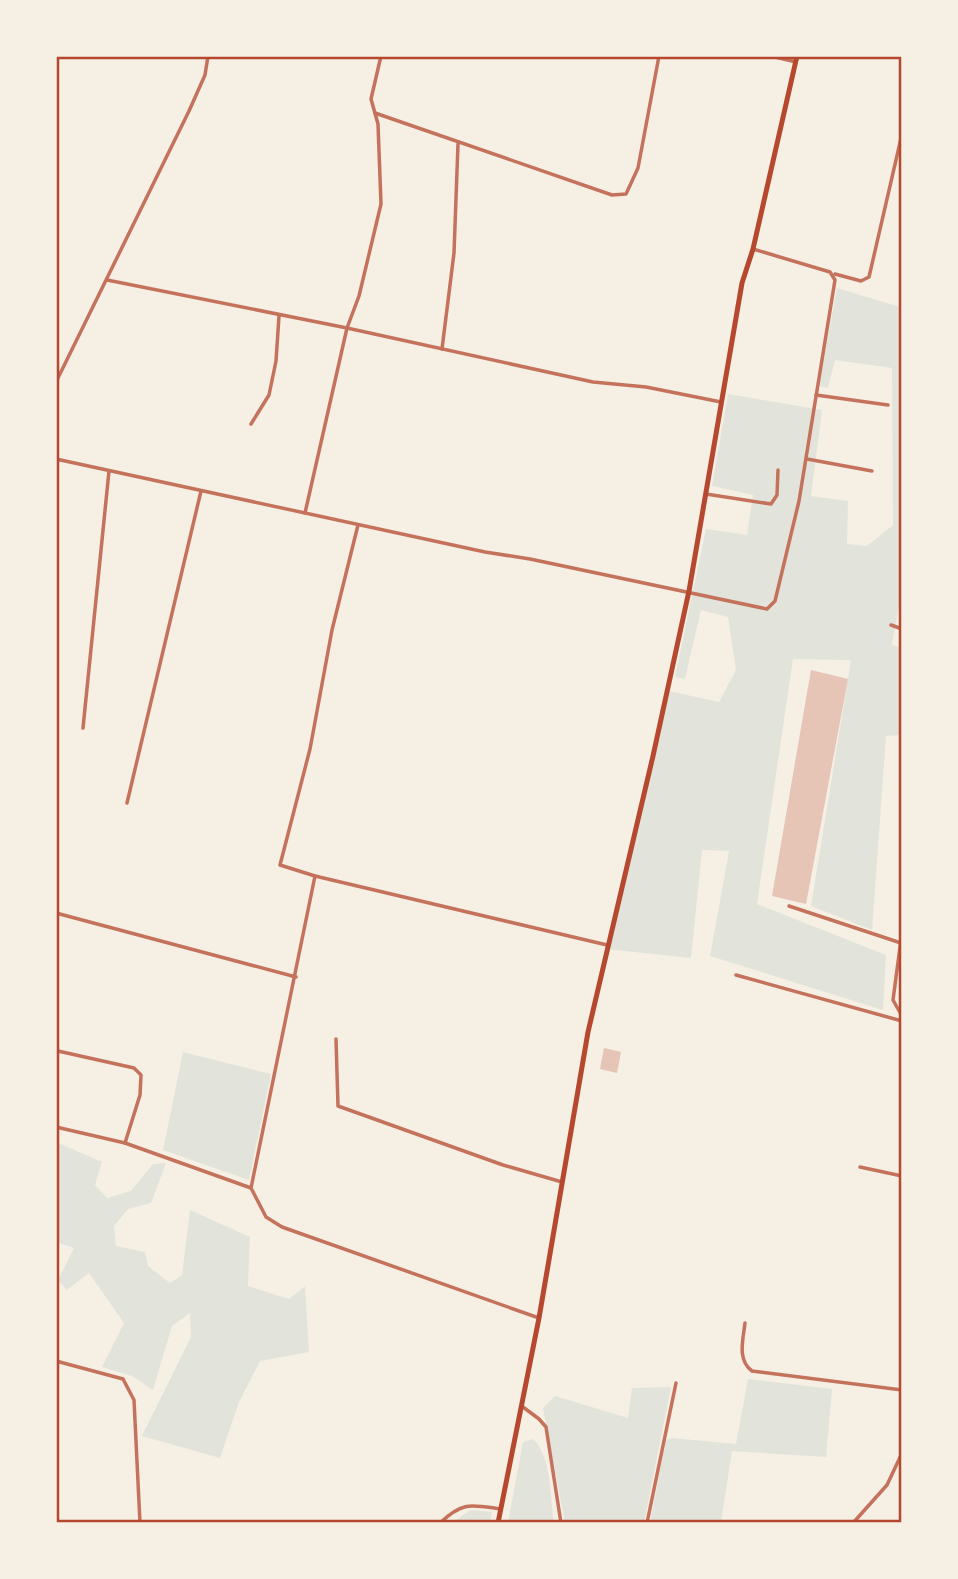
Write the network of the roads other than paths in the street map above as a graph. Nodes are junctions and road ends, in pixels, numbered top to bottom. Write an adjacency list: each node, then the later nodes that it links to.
1 (208, 56): 11 (street)
2 (381, 56): 6 (street)
3 (659, 56): 8 (street)
4 (771, 56): 5 (street)
5 (797, 59): 9 (main road)
6 (375, 113): 8 (street); 13 (street)
7 (902, 134): 10 (street)
8 (458, 144): 14 (street)
9 (753, 249): 10 (street); 17 (main road)
10 (830, 272): 16 (street)
11 (107, 280): 12 (street); 15 (street)
12 (279, 316): 13 (street); 19 (street)
13 (348, 328): 14 (street); 27 (street)
14 (442, 349): 17 (street)
15 (56, 382)
16 (816, 395): 18 (street); 21 (street)
17 (721, 402): 26 (main road)
18 (888, 405)
19 (251, 424)
20 (56, 459): 22 (street)
21 (807, 459): 24 (street); 29 (street)
22 (109, 471): 25 (street); 32 (street)
23 (778, 471): 26 (street)
24 (872, 471)
25 (201, 491): 27 (street); 33 (street)
26 (706, 494): 29 (main road)
27 (305, 513): 28 (street)
28 (358, 525): 29 (street); 34 (street)
29 (689, 591): 39 (main road)
30 (891, 625): 31 (street)
31 (902, 629)
32 (83, 728)
33 (127, 803)
34 (315, 876): 39 (street); 41 (street)
35 (789, 906): 38 (street)
36 (56, 913): 41 (street)
37 (902, 932): 38 (street)
38 (901, 943): 42 (street)
39 (607, 945): 49 (main road)
40 (736, 975): 42 (street)
41 (296, 976): 50 (street)
42 (902, 1018)
43 (336, 1040): 49 (street)
44 (56, 1057): 46 (street)
45 (56, 1127): 46 (street)
46 (125, 1143): 50 (street)
47 (860, 1167): 48 (street)
48 (902, 1177)
49 (562, 1182): 51 (main road)
50 (251, 1188): 51 (street)
51 (539, 1318): 56 (main road)
52 (745, 1323): 55 (street)
53 (56, 1361): 59 (street)
54 (676, 1383): 63 (street)
55 (902, 1390)
56 (523, 1407): 58 (main road); 62 (street)
57 (902, 1453): 64 (street)
58 (501, 1509): 60 (street); 61 (main road)
59 (140, 1523)
60 (440, 1523)
61 (498, 1523)
62 (561, 1523)
63 (647, 1523)
64 (853, 1523)

